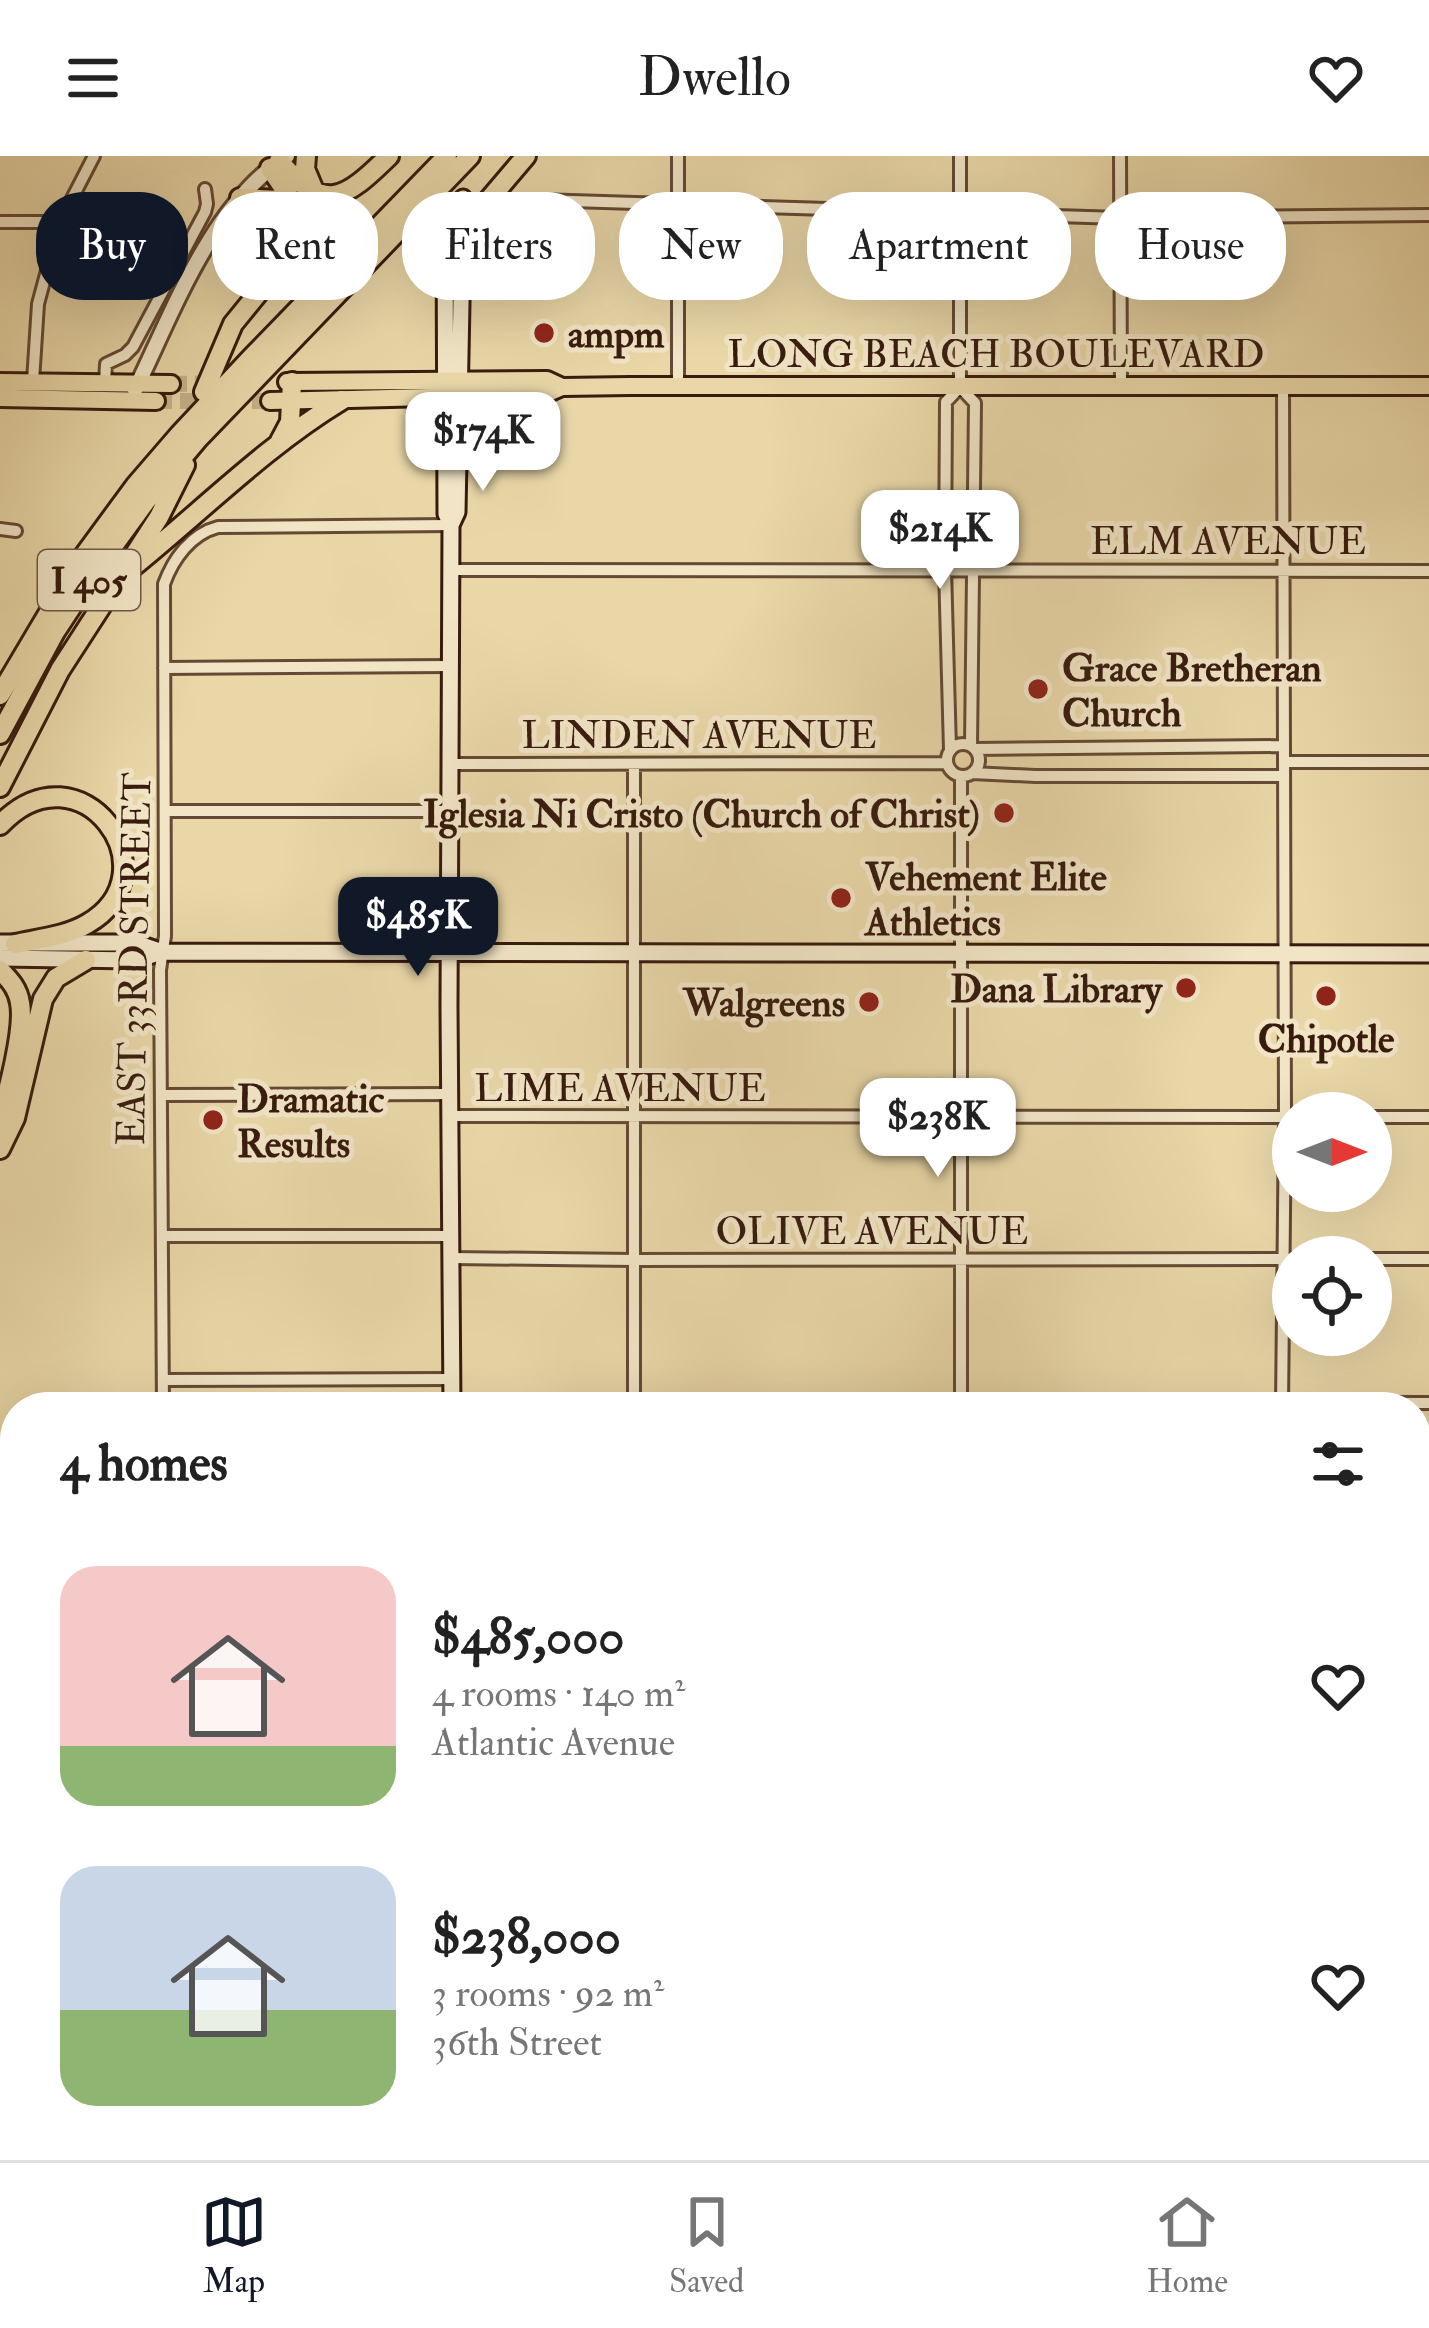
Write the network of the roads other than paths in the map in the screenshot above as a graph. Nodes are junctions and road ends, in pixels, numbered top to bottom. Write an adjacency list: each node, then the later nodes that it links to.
1 (94, 156): 13 (street)
2 (306, 156): 17 (highway)
3 (389, 156): 18 (highway)
4 (431, 156): 47 (highway, I 405)
5 (451, 156): 53 (highway); 67 (highway)
6 (470, 156): 53 (highway, I 405)
7 (526, 156): 19 (highway)
8 (678, 156): 20 (street)
9 (960, 156): 21 (street)
10 (1120, 156): 22 (street)
11 (279, 162): 14 (street); 15 (highway); 16 (highway)
12 (205, 189): 37 (street)
13 (75, 192)
14 (246, 192)
15 (291, 192)
16 (313, 192)
17 (315, 192)
18 (346, 192)
19 (495, 192)
20 (678, 192)
21 (960, 192)
22 (1120, 192)
23 (1429, 215): 24 (street)
24 (1286, 216)
25 (0, 222): 26 (street)
26 (36, 222)
27 (212, 240): 38 (street)
28 (39, 300): 35 (street)
29 (253, 300): 47 (highway)
30 (448, 300): 46 (main road)
31 (458, 300): 46 (main road)
32 (678, 300): 40 (street)
33 (960, 300): 44 (street)
34 (1120, 300): 41 (street)
35 (33, 381): 36 (main road); 37 (main road)
36 (0, 382)
37 (105, 382): 38 (main road)
38 (138, 383): 39 (main road); 50 (street)
39 (171, 383)
40 (678, 386): 44 (main road, LONG BEACH BOULEVARD); 46 (main road, LONG BEACH BOULEVARD)
41 (1121, 386): 42 (main road, LONG BEACH BOULEVARD); 44 (main road, LONG BEACH BOULEVARD)
42 (1283, 386): 43 (main road, LONG BEACH BOULEVARD); 61 (street)
43 (1429, 386)
44 (960, 387): 58 (street); 59 (street)
45 (290, 389): 46 (main road, LONG BEACH BOULEVARD); 49 (main road, LONG BEACH BOULEVARD); 52 (main road, LONG BEACH BOULEVARD); 54 (highway)
46 (452, 389): 49 (main road, LONG BEACH BOULEVARD); 55 (main road)
47 (204, 392): 65 (highway, I 405)
48 (0, 398): 50 (main road)
49 (342, 400): 54 (highway)
50 (130, 401): 51 (main road)
51 (155, 401)
52 (270, 401)
53 (198, 439): 63 (highway); 69 (highway, I 405)
54 (276, 449): 63 (highway)
55 (451, 525): 60 (main road); 66 (street, EAST 33RD STREET)
56 (0, 530): 57 (street)
57 (16, 531)
58 (945, 569): 59 (street, ELM AVENUE); 60 (street, ELM AVENUE); 72 (street)
59 (974, 569): 61 (street, ELM AVENUE); 71 (street)
60 (450, 570): 64 (main road)
61 (1283, 570): 62 (street, ELM AVENUE); 70 (street)
62 (1429, 571)
63 (117, 580): 68 (highway)
64 (450, 666): 66 (street); 75 (main road)
65 (2, 668)
66 (164, 668): 81 (street, EAST 33RD STREET)
67 (0, 695)
68 (39, 709): 79 (highway); 80 (highway)
69 (0, 734)
70 (1284, 746): 71 (street); 73 (street)
71 (973, 747): 72 (street); 77 (street)
72 (949, 757): 76 (street, LINDEN AVENUE); 77 (street)
73 (1284, 762): 74 (street); 78 (street)
74 (1429, 762)
75 (451, 764): 76 (street, LINDEN AVENUE); 82 (main road)
76 (634, 764): 86 (street)
77 (966, 775): 78 (street); 88 (street)
78 (1283, 776): 87 (street)
79 (0, 787)
80 (0, 809)
81 (165, 811): 82 (street); 85 (street, EAST 33RD STREET)
82 (451, 811): 89 (main road)
83 (0, 825): 84 (highway)
84 (5, 948): 85 (main road); 91 (main road)
85 (163, 952): 89 (main road); 91 (main road); 95 (street, EAST 33RD STREET)
86 (634, 952): 88 (main road); 89 (main road); 100 (street)
87 (1285, 952): 88 (main road); 90 (main road); 93 (street)
88 (961, 953): 96 (street)
89 (450, 954): 94 (main road)
90 (1429, 954)
91 (86, 960): 103 (highway)
92 (0, 970): 102 (highway)
93 (1288, 1092)
94 (450, 1094): 95 (street, LIME AVENUE); 97 (main road)
95 (162, 1095): 104 (street, EAST 33RD STREET)
96 (962, 1114): 98 (street, LIME AVENUE); 100 (street, LIME AVENUE); 107 (street)
97 (451, 1116): 100 (street, LIME AVENUE); 105 (main road)
98 (1272, 1117)
99 (1392, 1117): 101 (street)
100 (634, 1118): 111 (street)
101 (1429, 1118)
102 (0, 1119)
103 (0, 1148)
104 (163, 1236): 105 (street); 114 (street, EAST 33RD STREET)
105 (451, 1236): 106 (main road)
106 (451, 1258): 111 (street, OLIVE AVENUE); 113 (main road)
107 (962, 1258): 109 (street, OLIVE AVENUE); 111 (street, OLIVE AVENUE); 118 (street)
108 (1429, 1258): 110 (street)
109 (1272, 1259)
110 (1392, 1259)
111 (634, 1261): 117 (street)
112 (1284, 1356): 119 (street)
113 (452, 1379): 114 (street); 116 (main road)
114 (163, 1380): 115 (street, EAST 33RD STREET)
115 (163, 1392)
116 (452, 1392)
117 (634, 1392)
118 (962, 1392)
119 (1283, 1392)

